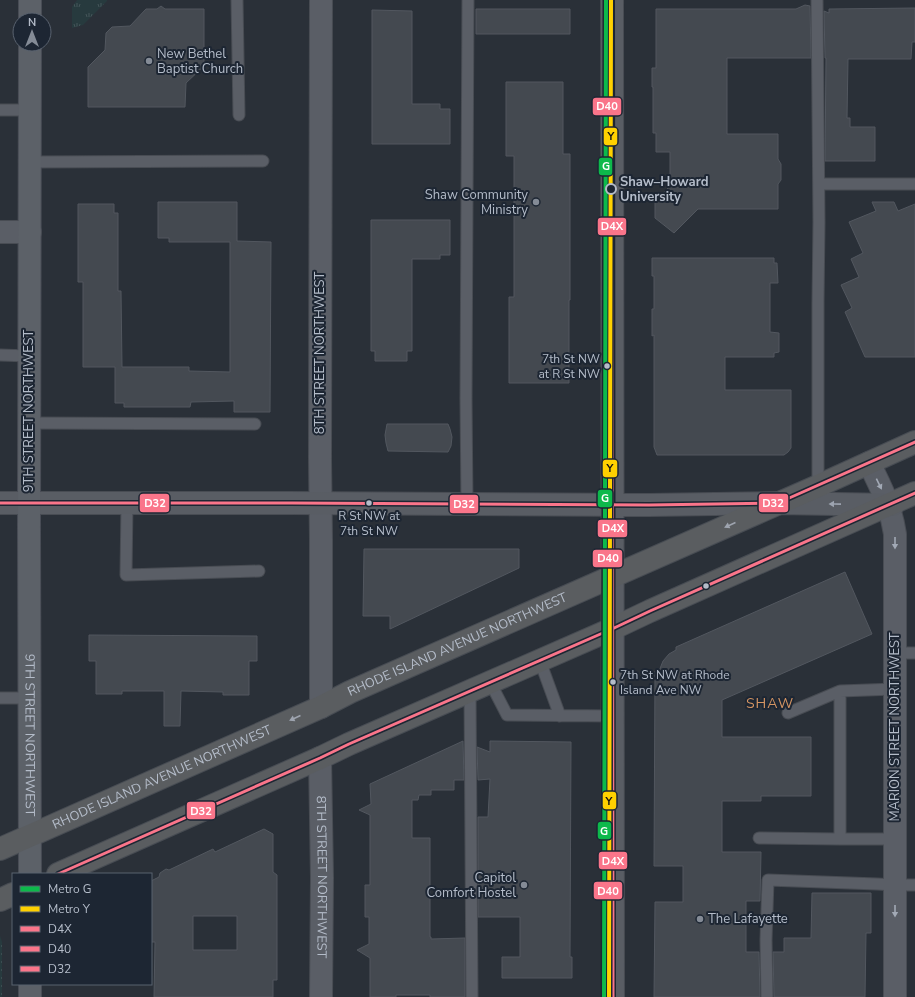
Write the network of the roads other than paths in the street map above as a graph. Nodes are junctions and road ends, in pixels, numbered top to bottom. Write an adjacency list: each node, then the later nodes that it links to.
1 (30, 0): 7 (main road)
2 (237, 0): 11 (lane)
3 (321, 0): 29 (street, 8TH STREET NORTHWEST)
4 (468, 0): 32 (lane)
5 (612, 0): 33 (main road)
6 (817, 0): 14 (lane)
7 (30, 12)
8 (30, 52): 10 (main road, 9TH STREET NORTHWEST)
9 (0, 110): 10 (lane)
10 (30, 110): 13 (main road, 9TH STREET NORTHWEST)
11 (239, 115)
12 (263, 161): 13 (lane)
13 (30, 162): 17 (main road, 9TH STREET NORTHWEST)
14 (819, 184): 15 (lane); 24 (lane)
15 (915, 184)
16 (0, 232): 17 (street)
17 (30, 232): 19 (main road, 9TH STREET NORTHWEST)
18 (0, 355): 19 (lane)
19 (29, 356): 20 (main road, 9TH STREET NORTHWEST)
20 (29, 423): 21 (lane); 27 (main road, 9TH STREET NORTHWEST)
21 (255, 424)
22 (915, 442): 23 (highway, RHODE ISLAND AVENUE NORTHWEST)
23 (869, 463): 24 (highway, RHODE ISLAND AVENUE NORTHWEST); 34 (street, MARION STREET NORTHWEST, one-way to 34)
24 (818, 486): 30 (highway, RHODE ISLAND AVENUE NORTHWEST)
25 (915, 493): 34 (highway)
26 (0, 503): 27 (main road)
27 (29, 503): 28 (main road); 45 (main road, 9TH STREET NORTHWEST)
28 (127, 503): 29 (main road); 35 (lane)
29 (320, 503): 32 (main road); 46 (street, 8TH STREET NORTHWEST)
30 (778, 503): 33 (main road); 34 (main road, one-way to 30); 36 (highway, RHODE ISLAND AVENUE NORTHWEST, one-way to 36)
31 (915, 503): 34 (main road)
32 (467, 504): 33 (main road)
33 (612, 504): 36 (main road)
34 (888, 505): 37 (highway); 38 (street, MARION STREET NORTHWEST, one-way to 38)
35 (259, 571)
36 (612, 577): 37 (main road); 46 (highway, RHODE ISLAND AVENUE NORTHWEST)
37 (612, 629): 39 (highway); 49 (main road)
38 (905, 653): 41 (street, MARION STREET NORTHWEST)
39 (540, 660): 40 (highway); 48 (lane)
40 (490, 682): 42 (highway); 48 (lane)
41 (895, 689): 43 (lane); 54 (street, MARION STREET NORTHWEST)
42 (470, 691): 50 (highway); 64 (lane)
43 (840, 691): 47 (lane); 53 (lane)
44 (0, 698): 45 (lane)
45 (30, 698): 51 (main road, 9TH STREET NORTHWEST)
46 (321, 707): 51 (highway, RHODE ISLAND AVENUE NORTHWEST, one-way to 51)
47 (788, 713)
48 (560, 716): 49 (lane)
49 (613, 716): 65 (main road)
50 (320, 758): 57 (highway); 63 (street, 8TH STREET NORTHWEST)
51 (30, 836): 55 (highway, RHODE ISLAND AVENUE NORTHWEST); 56 (main road, 9TH STREET NORTHWEST)
52 (759, 838): 53 (lane)
53 (840, 839): 54 (lane)
54 (895, 839): 58 (street, MARION STREET NORTHWEST)
55 (0, 849)
56 (30, 873)
57 (60, 873)
58 (905, 885): 66 (lane); 67 (street, MARION STREET NORTHWEST, one-way to 67)
59 (12, 894): 60 (highway)
60 (0, 900)
61 (30, 985): 62 (main road)
62 (30, 997)
63 (321, 997)
64 (472, 997)
65 (613, 997)
66 (767, 997)
67 (896, 997)

